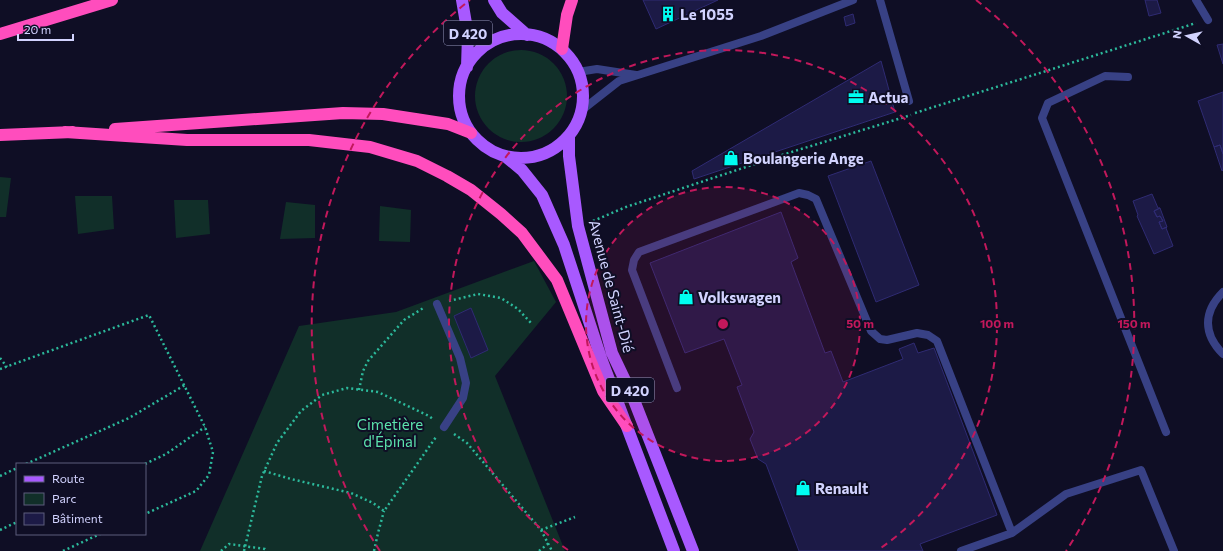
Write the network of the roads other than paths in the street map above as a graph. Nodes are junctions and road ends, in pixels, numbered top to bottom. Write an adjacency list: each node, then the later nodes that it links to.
1 (112, 0): 9 (highway)
2 (462, 0): 12 (main road, D 420)
3 (494, 0): 10 (main road, D 420)
4 (572, 0): 11 (highway)
5 (853, 0): 14 (street)
6 (880, 0): 16 (street)
7 (1196, 0): 8 (street)
8 (1208, 20)
9 (0, 34)
10 (527, 34): 11 (main road); 12 (main road)
11 (562, 50): 13 (main road)
12 (466, 67): 19 (main road)
13 (578, 72): 14 (street); 17 (main road)
14 (638, 75): 17 (street)
15 (1128, 77): 29 (street)
16 (909, 101)
17 (582, 110): 21 (main road)
18 (66, 132): 19 (highway); 20 (highway); 27 (highway)
19 (471, 133): 22 (main road)
20 (0, 134)
21 (569, 136): 22 (main road); 32 (main road, Avenue de Saint-Dié / D 420)
22 (505, 156): 27 (main road, Avenue de Saint-Dié / D 420)
23 (1223, 292): 25 (street)
24 (437, 304): 28 (street)
25 (1223, 354)
26 (677, 388): 30 (street)
27 (627, 426): 31 (main road, Avenue de Saint-Dié / D 420)
28 (444, 427)
29 (1166, 432)
30 (1012, 533): 33 (street); 34 (street)
31 (674, 551)
32 (693, 551)
33 (961, 551)
34 (1174, 551)

